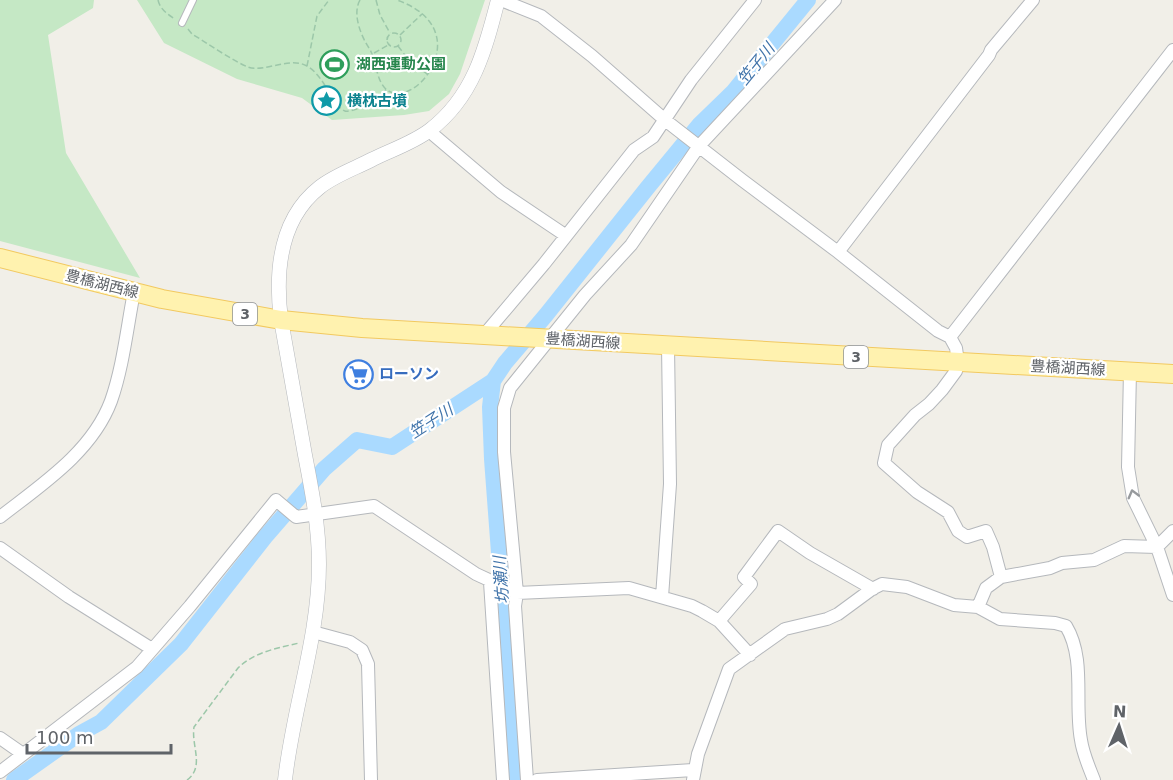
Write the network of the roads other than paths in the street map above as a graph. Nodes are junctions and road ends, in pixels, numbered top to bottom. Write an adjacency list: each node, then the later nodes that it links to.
1 (193, 0): 6 (lane)
2 (500, 0): 8 (street); 9 (street)
3 (755, 0): 8 (street)
4 (835, 0): 10 (street)
5 (1033, 0): 12 (street)
6 (182, 23)
7 (1173, 50): 17 (street)
8 (668, 121): 10 (street); 11 (street)
9 (429, 131): 11 (street); 15 (street)
10 (699, 146): 12 (street); 18 (street)
11 (565, 236): 16 (street)
12 (838, 252): 17 (street)
13 (0, 258): 14 (main road, 豊橋湖西線 / 3)
14 (134, 292): 15 (main road, 豊橋湖西線 / 3); 24 (street)
15 (281, 320): 16 (main road, 豊橋湖西線 / 3); 23 (street)
16 (490, 335): 18 (main road, 豊橋湖西線 / 3)
17 (950, 337): 20 (street)
18 (545, 338): 19 (main road, 豊橋湖西線 / 3); 31 (street)
19 (668, 346): 20 (main road, 豊橋湖西線 / 3); 33 (street)
20 (958, 362): 21 (main road, 豊橋湖西線 / 3); 28 (street)
21 (1130, 371): 22 (main road, 豊橋湖西線 / 3); 26 (street, one-way to 21)
22 (1173, 374)
23 (316, 513): 29 (street); 36 (street); 37 (street)
24 (0, 516)
25 (1173, 531): 26 (street)
26 (1157, 547): 28 (street); 32 (street)
27 (0, 548): 37 (street)
28 (1001, 577): 34 (street)
29 (492, 583): 31 (street); 45 (street)
30 (873, 589): 34 (street); 35 (street); 38 (street)
31 (514, 592): 33 (street); 46 (street)
32 (1173, 595)
33 (662, 597): 35 (street)
34 (978, 606): 48 (street)
35 (719, 621): 38 (street)
36 (313, 636): 43 (street); 44 (street)
37 (152, 649): 40 (street)
38 (750, 655): 42 (street)
39 (0, 738): 40 (street)
40 (23, 754): 41 (street)
41 (0, 772)
42 (693, 775): 47 (street)
43 (285, 780)
44 (371, 780)
45 (503, 780)
46 (527, 780)
47 (537, 780)
48 (1094, 780)

